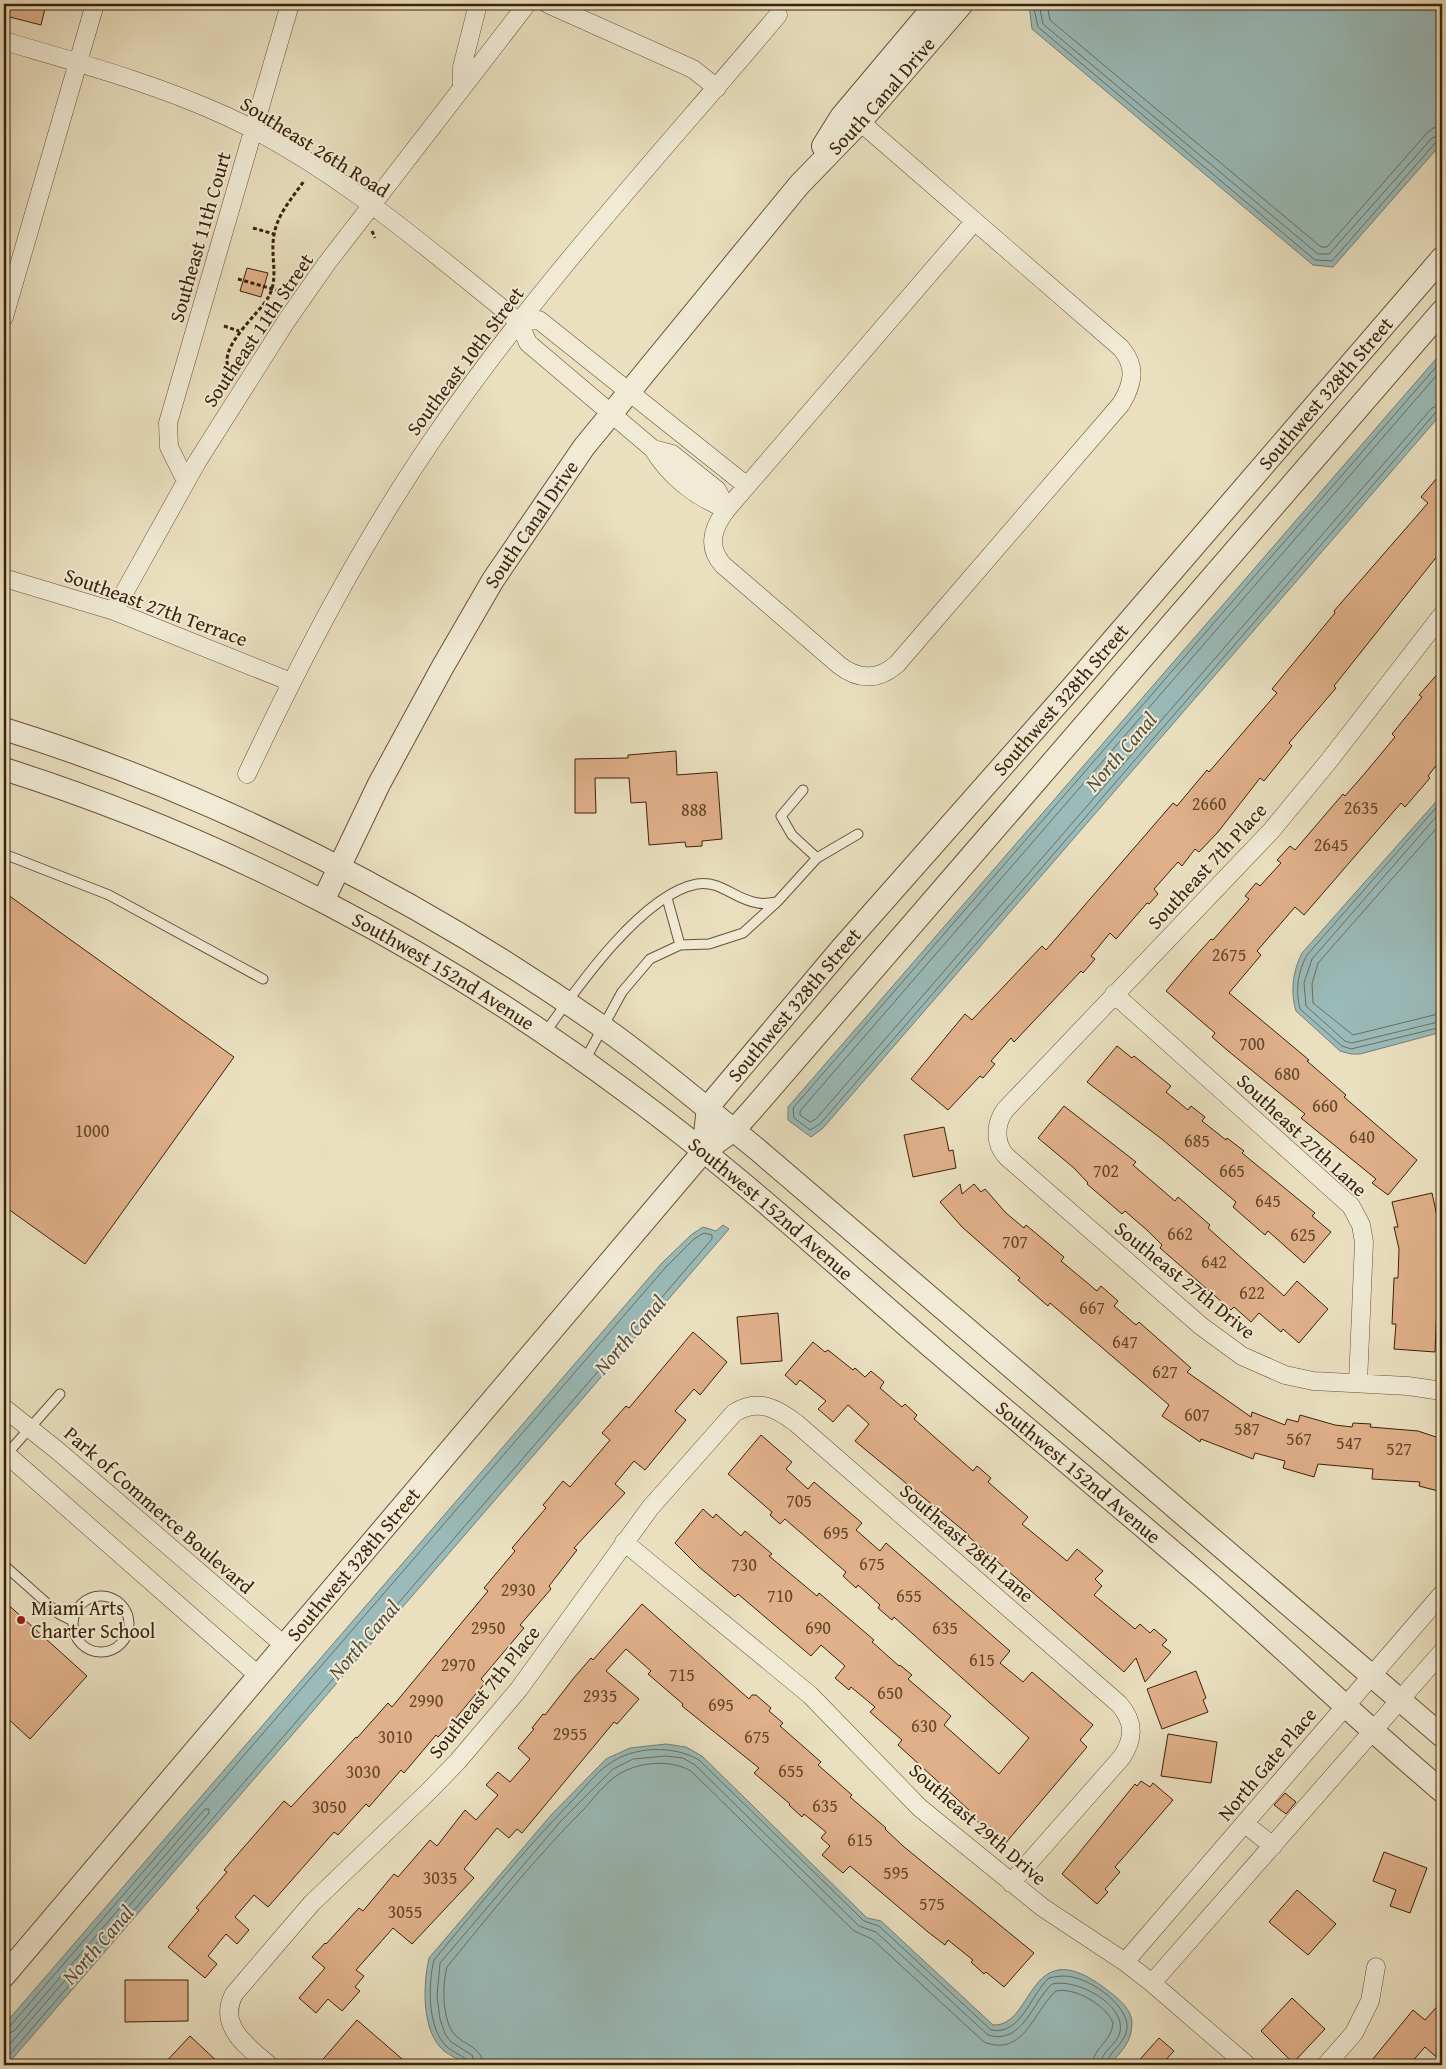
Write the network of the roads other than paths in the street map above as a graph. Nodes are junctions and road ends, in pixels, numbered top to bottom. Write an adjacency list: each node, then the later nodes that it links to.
1 (95, 4): 10 (street)
2 (290, 4): 14 (street, Southeast 11th Court)
3 (478, 4): 11 (street)
4 (527, 4): 11 (street, Southeast 11th Street)
5 (548, 4): 12 (street)
6 (936, 4): 13 (street, South Canal Drive)
7 (962, 4): 13 (street, South Canal Drive)
8 (778, 15): 12 (street, Southeast 10th Street)
9 (4, 41): 10 (street, Southeast 26th Road)
10 (78, 62): 14 (street, Southeast 26th Road); 19 (street)
11 (462, 88): 15 (street, Southeast 11th Street)
12 (717, 88): 20 (street, Southeast 10th Street)
13 (854, 116): 16 (street); 23 (street, South Canal Drive)
14 (252, 130): 15 (street, Southeast 26th Road); 25 (street, Southeast 11th Court)
15 (372, 205): 20 (street, Southeast 26th Road); 25 (street, Southeast 11th Street)
16 (974, 222): 26 (street); 27 (street)
17 (1442, 258): 50 (street, Southwest 328th Street)
18 (1442, 312): 51 (street, Southwest 328th Street)
19 (4, 317)
20 (520, 322): 21 (street); 22 (street, Southeast 26th Road); 31 (street, Southeast 10th Street)
21 (568, 343): 22 (street); 23 (street)
22 (552, 363): 24 (street, Southeast 26th Road)
23 (628, 392): 24 (street, South Canal Drive); 26 (street)
24 (610, 413): 27 (street, Southeast 26th Road); 39 (street, South Canal Drive)
25 (186, 481): 29 (street, Southeast 11th Street)
26 (747, 486): 27 (street)
27 (727, 509)
28 (4, 578): 29 (street, Southeast 27th Terrace)
29 (114, 612): 31 (street, Southeast 27th Terrace)
30 (1442, 615): 45 (street, Southeast 7th Place)
31 (292, 682): 34 (street, Southeast 10th Street)
32 (4, 729): 39 (street, Southwest 152nd Avenue)
33 (4, 769): 41 (street, Southwest 152nd Avenue)
34 (247, 774)
35 (803, 790): 38 (lane)
36 (858, 834): 38 (lane)
37 (4, 854): 44 (lane)
38 (817, 858): 42 (lane)
39 (338, 868): 41 (street, South Canal Drive); 46 (street, Southwest 152nd Avenue)
40 (667, 898): 42 (lane); 43 (lane); 46 (lane)
41 (323, 901): 48 (street, Southwest 152nd Avenue)
42 (777, 902): 43 (lane)
43 (680, 945): 47 (lane)
44 (263, 979)
45 (1114, 994): 52 (street, Southeast 7th Place); 54 (street, Southeast 27th Lane)
46 (566, 1002): 47 (street, Southwest 152nd Avenue); 48 (lane)
47 (604, 1028): 49 (lane); 50 (street, Southwest 152nd Avenue)
48 (544, 1033): 49 (street, Southwest 152nd Avenue)
49 (585, 1061): 53 (street, Southwest 152nd Avenue)
50 (708, 1108): 51 (street, Southwest 152nd Avenue); 53 (street)
51 (734, 1130): 53 (street, Southwest 328th Street); 67 (street, Southwest 152nd Avenue)
52 (997, 1137): 54 (street, Southeast 27th Drive)
53 (703, 1152): 65 (street, Southwest 328th Street); 70 (street, Southwest 152nd Avenue)
54 (1358, 1383): 55 (street, Southeast 27th Drive)
55 (1442, 1391)
56 (60, 1394): 59 (lane)
57 (770, 1406): 61 (street, Southeast 7th Place); 76 (street, Southeast 28th Lane)
58 (4, 1408): 59 (street, Park of Commerce Boulevard)
59 (29, 1428): 60 (lane); 65 (street, Park of Commerce Boulevard)
60 (5, 1454): 68 (street)
61 (624, 1542): 76 (street, Southeast 29th Drive); 81 (street, Southeast 7th Place)
62 (4, 1565): 64 (lane)
63 (1442, 1594): 67 (street, North Gate Place)
64 (73, 1621): 64 (lane)
65 (285, 1646): 68 (street, Southwest 328th Street)
66 (1442, 1652): 69 (street)
67 (1372, 1675): 69 (street, Southwest 152nd Avenue); 70 (street, North Gate Place)
68 (259, 1676): 79 (street, Southwest 328th Street)
69 (1402, 1700): 71 (street); 72 (street, Southwest 152nd Avenue)
70 (1344, 1706): 71 (street, Southwest 152nd Avenue); 74 (street, North Gate Place)
71 (1373, 1732): 73 (street, Southwest 152nd Avenue); 75 (street)
72 (1442, 1736)
73 (1442, 1791)
74 (1246, 1824): 75 (street); 77 (street, North Gate Place)
75 (1273, 1846): 80 (street)
76 (1011, 1883): 77 (street, Southeast 29th Drive)
77 (1125, 1962): 80 (street, Southeast 29th Drive)
78 (1376, 1967): 83 (street)
79 (4, 1976)
80 (1152, 1983): 82 (street, Southeast 29th Drive)
81 (269, 2065)
82 (1247, 2065)
83 (1326, 2065)

